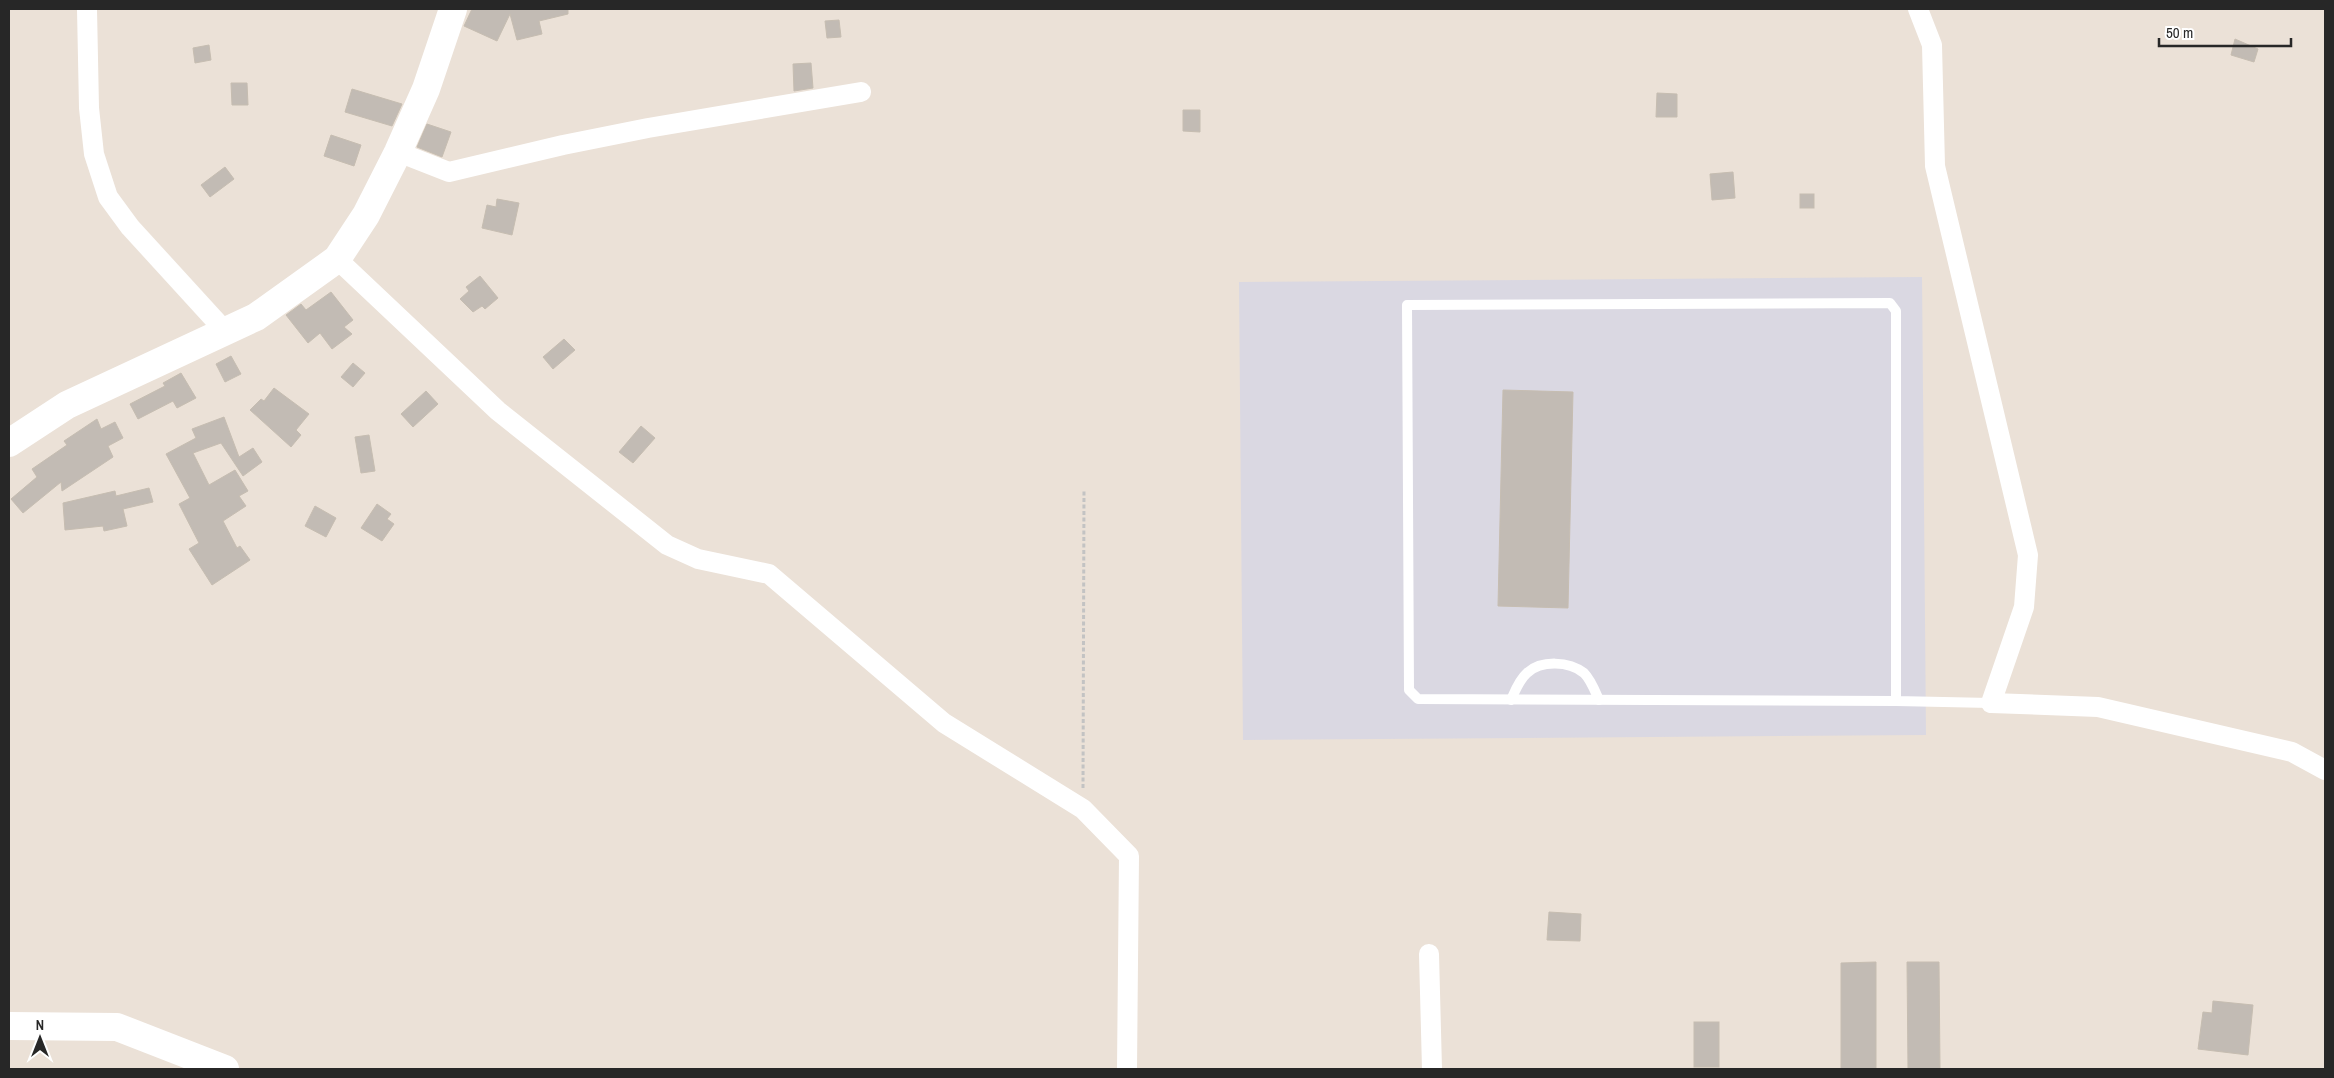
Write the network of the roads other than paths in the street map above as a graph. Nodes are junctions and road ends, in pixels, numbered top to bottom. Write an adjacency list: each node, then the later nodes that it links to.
1 (87, 9): 7 (street)
2 (453, 9): 5 (main road)
3 (1918, 9): 12 (street)
4 (861, 92): 5 (street)
5 (398, 152): 6 (main road)
6 (337, 259): 7 (main road); 17 (street)
7 (225, 331): 8 (main road)
8 (9, 443)
9 (1511, 700): 10 (lane); 10 (lane); 11 (lane)
10 (1599, 700): 11 (lane)
11 (1896, 701): 12 (lane)
12 (1991, 703): 13 (street)
13 (2325, 770)
14 (1429, 954): 18 (street)
15 (9, 1026): 16 (main road)
16 (225, 1069)
17 (1127, 1069)
18 (1432, 1069)

